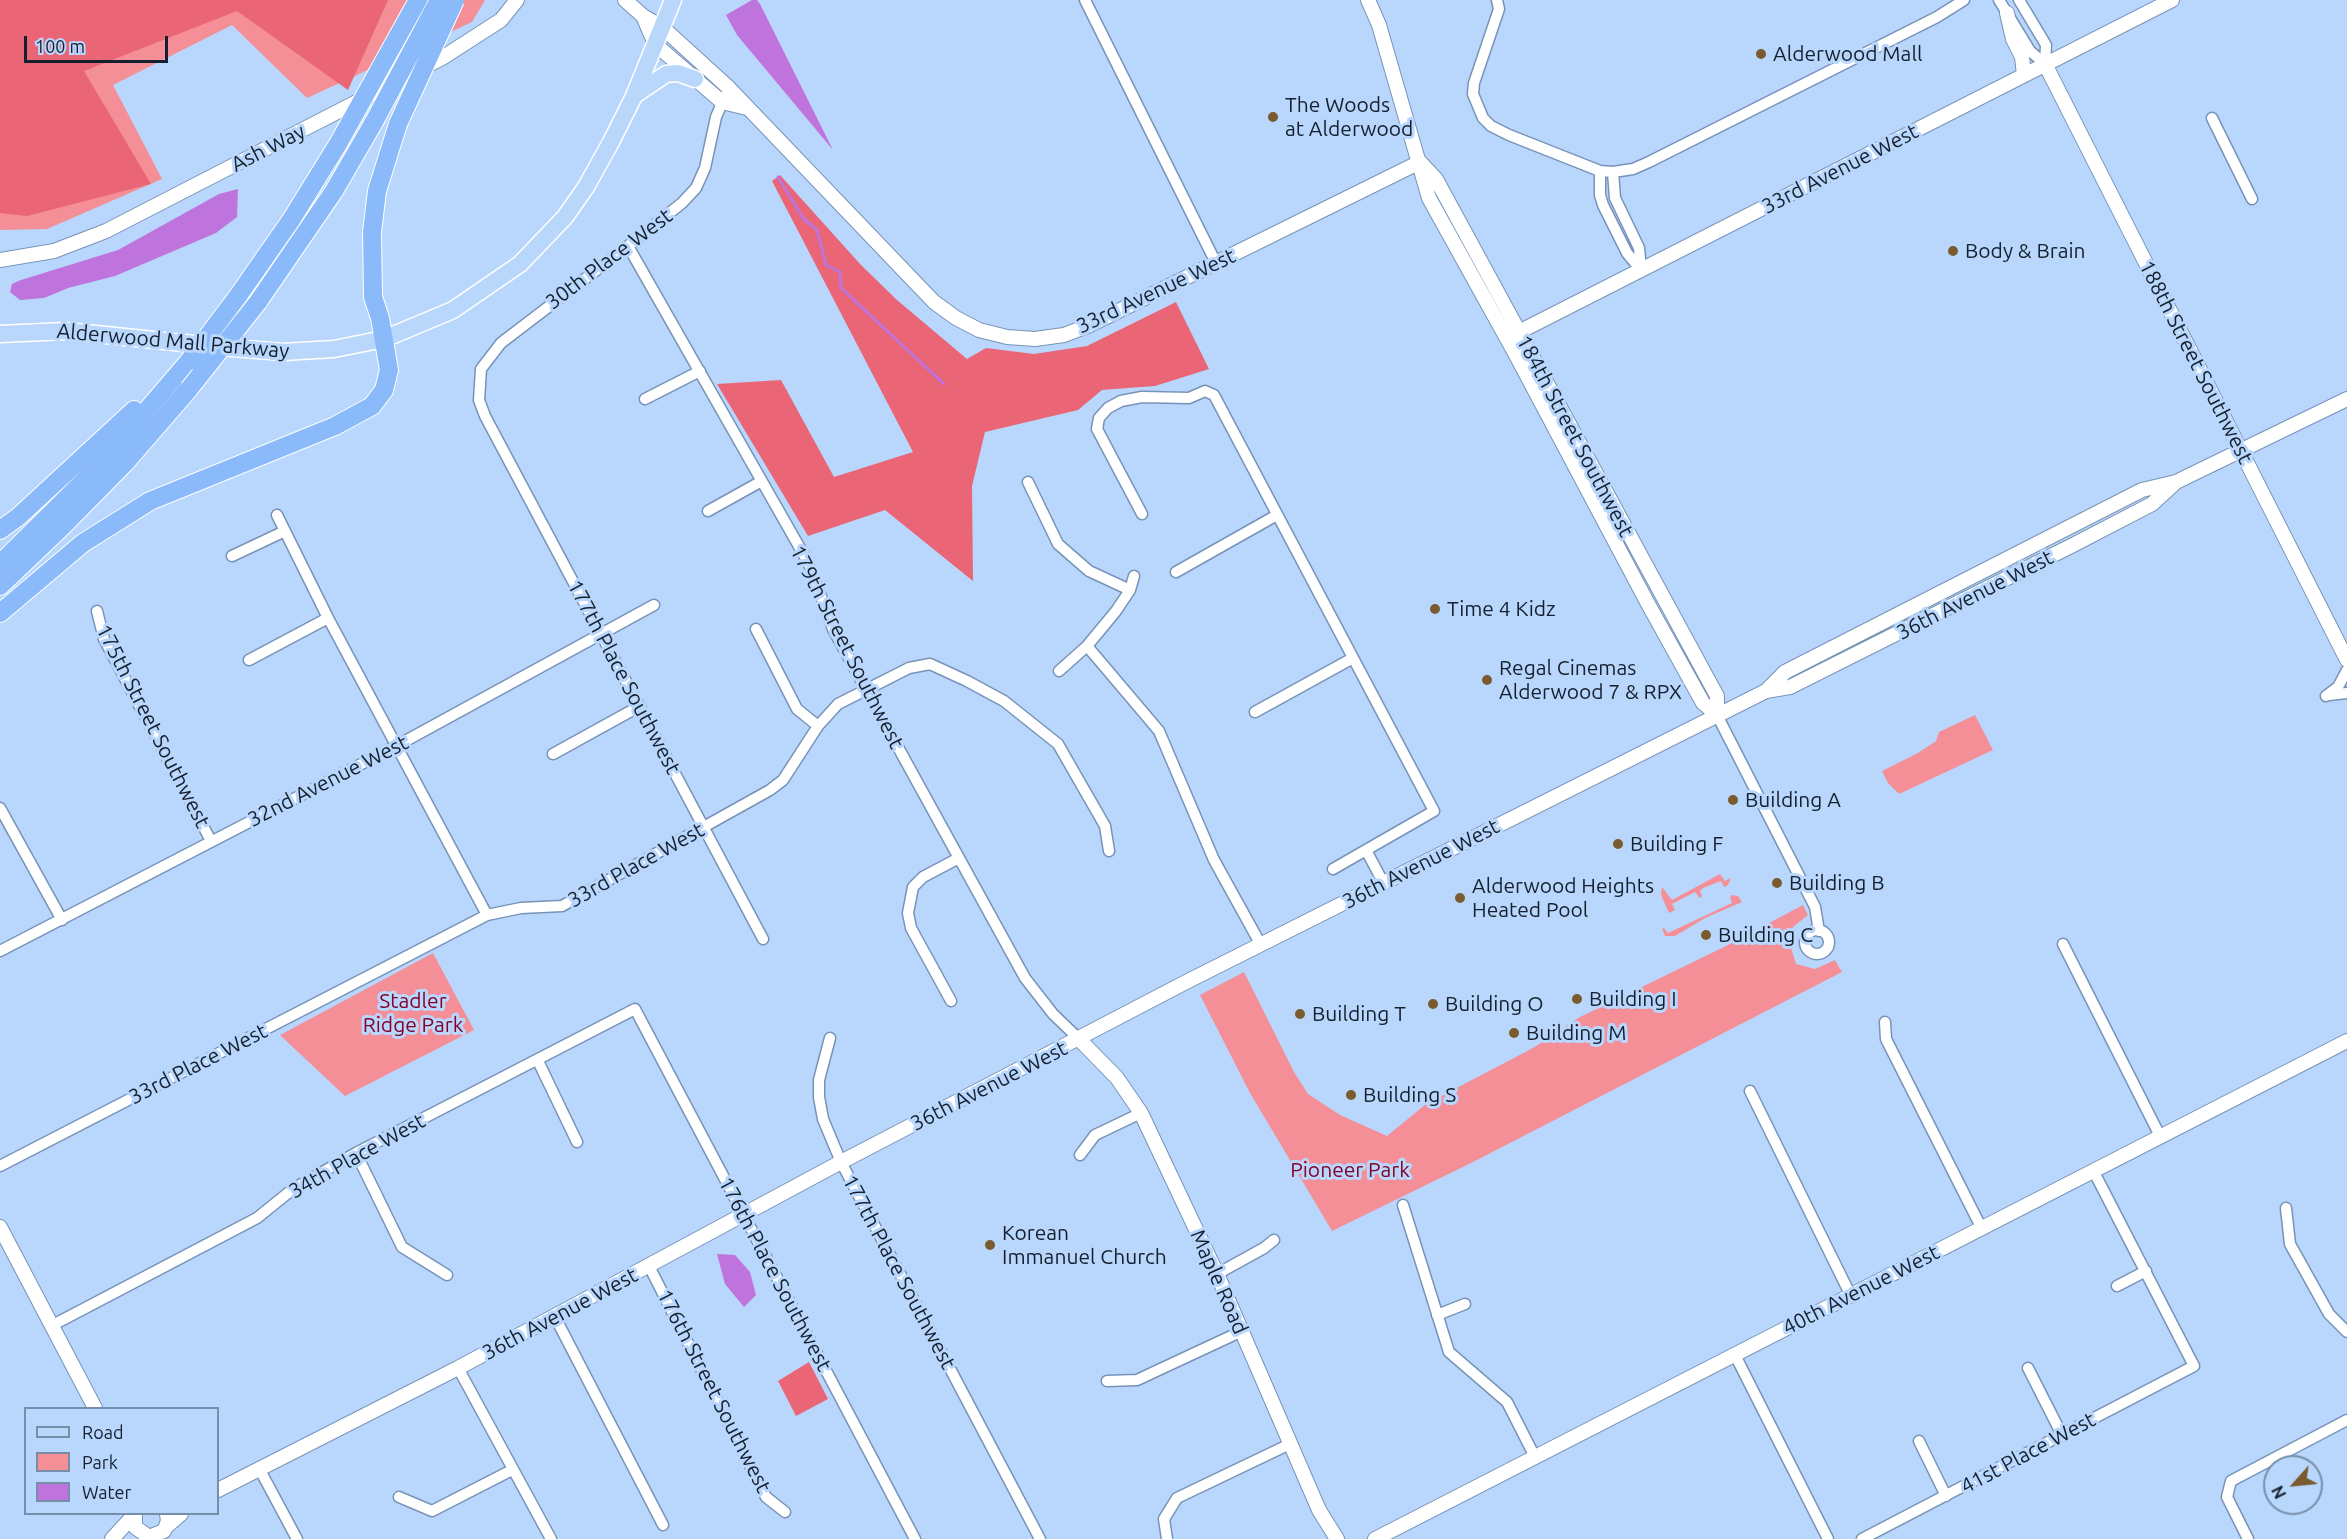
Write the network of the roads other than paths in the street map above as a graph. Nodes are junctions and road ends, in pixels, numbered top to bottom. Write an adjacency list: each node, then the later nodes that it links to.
1 (418, 0): 38 (highway, bridge)
2 (440, 0): 57 (highway, bridge)
3 (455, 0): 36 (highway, bridge)
4 (518, 0): 31 (street, Ash Way)
5 (625, 0): 15 (street)
6 (673, 0): 16 (main road, Alderwood Mall Parkway)
7 (1085, 0): 32 (street)
8 (1368, 0): 26 (street, 184th Street Southwest)
9 (1497, 0): 27 (street)
10 (1964, 0): 28 (street)
11 (1999, 0): 14 (street, 188th Street Southwest)
12 (2019, 0): 18 (street, 188th Street Southwest)
13 (2172, 0): 18 (street, 33rd Avenue West)
14 (2007, 13): 18 (street, 188th Street Southwest); 19 (street)
15 (643, 16): 16 (street); 17 (street)
16 (662, 27): 17 (main road, Alderwood Mall Parkway); 21 (street, 33rd Avenue West)
17 (655, 44): 20 (street); 22 (main road, Alderwood Mall Parkway)
18 (2045, 64): 19 (street, 33rd Avenue West); 42 (street, 188th Street Southwest)
19 (2024, 75): 33 (street, 33rd Avenue West)
20 (695, 79): 22 (main road); 23 (street)
21 (729, 87): 23 (street, 30th Place West); 24 (street, 33rd Avenue West)
22 (634, 96): 36 (main road, Alderwood Mall Parkway)
23 (722, 102): 24 (street); 30 (street, 30th Place West)
24 (747, 108): 32 (street, 33rd Avenue West)
25 (2212, 118): 29 (street)
26 (1420, 162): 32 (street, 33rd Avenue West); 35 (street, 184th Street Southwest)
27 (1600, 171): 28 (street); 33 (street)
28 (1613, 172): 33 (street)
29 (2252, 199)
30 (628, 246): 37 (street, 179th Street Southwest); 41 (street, 30th Place West)
31 (0, 260)
32 (1216, 263)
33 (1641, 270): 35 (street, 33rd Avenue West)
34 (0, 334): 36 (main road, Alderwood Mall Parkway)
35 (1513, 334): 43 (street, 184th Street Southwest); 52 (street, 184th Street Southwest)
36 (384, 339): 62 (highway)
37 (700, 371): 39 (street); 44 (street, 179th Street Southwest)
38 (157, 393): 50 (highway); 54 (highway)
39 (645, 399)
40 (2347, 399): 42 (street, 36th Avenue West)
41 (485, 416): 65 (street, 177th Place Southwest)
42 (2240, 449): 69 (street, 188th Street Southwest); 76 (street, 36th Avenue West)
43 (1587, 458): 52 (street); 59 (street, 184th Street Southwest)
44 (760, 482): 46 (street); 72 (street, 179th Street Southwest)
45 (1028, 482): 58 (street)
46 (708, 511)
47 (1142, 514): 49 (street)
48 (277, 515): 51 (street)
49 (1278, 515): 55 (street); 67 (street)
50 (0, 530)
51 (285, 531): 53 (street); 63 (street)
52 (1620, 549): 59 (street); 76 (street, 184th Street Southwest)
53 (232, 556)
54 (0, 564)
55 (1176, 572)
56 (1134, 576): 58 (street)
57 (0, 586)
58 (1130, 590): 66 (street)
59 (1663, 596): 76 (street, 184th Street Southwest)
60 (654, 606): 65 (street, 32nd Avenue West)
61 (97, 611): 82 (street, 175th Street Southwest)
62 (0, 612)
63 (328, 618): 68 (street); 78 (street)
64 (756, 629): 77 (street)
65 (601, 635): 74 (street, 177th Place Southwest); 78 (street, 32nd Avenue West)
66 (1087, 646): 71 (street); 93 (street)
67 (1353, 658): 75 (street); 84 (street)
68 (249, 660)
69 (2347, 660)
70 (2347, 670): 73 (street)
71 (1059, 671)
72 (865, 688): 77 (street, 33rd Place West); 83 (street, 33rd Place West); 85 (street, 179th Street Southwest)
73 (2347, 693)
74 (640, 706): 79 (street); 81 (street, 177th Place Southwest)
75 (1255, 712)
76 (1717, 715): 87 (street, 36th Avenue West); 90 (street, 184th Street Southwest)
77 (818, 726): 81 (street, 33rd Place West)
78 (398, 745): 82 (street, 32nd Avenue West); 88 (street)
79 (553, 754)
80 (0, 808): 89 (street)
81 (706, 827): 88 (street, 33rd Place West); 91 (street, 177th Place Southwest)
82 (211, 841): 89 (street, 32nd Avenue West)
83 (1109, 851)
84 (1367, 852): 86 (street); 87 (street)
85 (957, 859): 95 (street); 99 (street, 179th Street Southwest)
86 (1334, 869)
87 (1383, 882): 93 (street, 36th Avenue West)
88 (487, 915): 109 (street, 33rd Place West)
89 (62, 920): 94 (street, 32nd Avenue West)
90 (1819, 931)
91 (764, 939)
92 (2063, 944): 104 (street)
93 (1262, 945): 99 (street, 36th Avenue West)
94 (0, 951)
95 (951, 1001)
96 (635, 1009): 101 (street, 34th Place West); 113 (street, 176th Place Southwest)
97 (1885, 1022): 115 (street)
98 (830, 1038): 108 (street, 177th Place Southwest)
99 (1079, 1039): 103 (street, Maple Road); 108 (street, 36th Avenue West)
100 (2347, 1041): 104 (street, 40th Avenue West)
101 (538, 1061): 105 (street); 106 (street, 34th Place West)
102 (1750, 1091): 122 (street)
103 (1141, 1113): 107 (street); 119 (street, Maple Road)
104 (2160, 1136): 110 (street, 40th Avenue West)
105 (577, 1142)
106 (356, 1153): 120 (street); 126 (street, 34th Place West)
107 (1080, 1155)
108 (842, 1162): 113 (street, 36th Avenue West); 156 (street, 177th Place Southwest)
109 (0, 1166)
110 (2094, 1172): 115 (street, 40th Avenue West); 118 (street)
111 (1403, 1204): 124 (street)
112 (2286, 1208): 128 (street)
113 (744, 1215): 117 (street, 36th Avenue West); 155 (street, 176th Place Southwest)
114 (0, 1227): 126 (street)
115 (1982, 1229): 122 (street, 40th Avenue West)
116 (1274, 1240): 119 (street)
117 (649, 1266): 125 (street, 36th Avenue West); 144 (street, 176th Street Southwest)
118 (2146, 1272): 121 (street); 135 (street, 41st Place West)
119 (1217, 1274): 127 (street, Maple Road)
120 (447, 1275)
121 (2117, 1286)
122 (1851, 1296): 129 (street, 40th Avenue West)
123 (1465, 1304): 124 (street)
124 (1437, 1315): 138 (street)
125 (555, 1317): 130 (street, 36th Avenue West); 148 (street)
126 (51, 1326): 133 (street)
127 (1240, 1332): 132 (street); 137 (street, Maple Road)
128 (2347, 1332)
129 (1735, 1355): 138 (street, 40th Avenue West); 160 (street)
130 (458, 1368): 139 (street, 36th Avenue West); 140 (street)
131 (2028, 1368): 135 (street)
132 (1107, 1381)
133 (94, 1407)
134 (2347, 1420): 162 (street)
135 (2062, 1435): 142 (street, 41st Place West)
136 (1919, 1441): 142 (street)
137 (1290, 1444): 157 (street); 158 (street, Maple Road)
138 (1535, 1458): 159 (street, 40th Avenue West)
139 (260, 1470): 141 (street, 36th Avenue West); 153 (street)
140 (512, 1470): 143 (street); 154 (street)
141 (219, 1490)
142 (1946, 1496): 161 (street, 41st Place West)
143 (399, 1497)
144 (785, 1512)
145 (133, 1515): 151 (street)
146 (134, 1515): 150 (street)
147 (180, 1515): 149 (street)
148 (663, 1525)
149 (166, 1527): 150 (street)
150 (146, 1537): 152 (street)
151 (112, 1539)
152 (118, 1539)
153 (297, 1539)
154 (552, 1539)
155 (915, 1539)
156 (1040, 1539)
157 (1167, 1539)
158 (1337, 1539)
159 (1376, 1539)
160 (1828, 1539)
161 (1862, 1539)
162 (2248, 1539)

